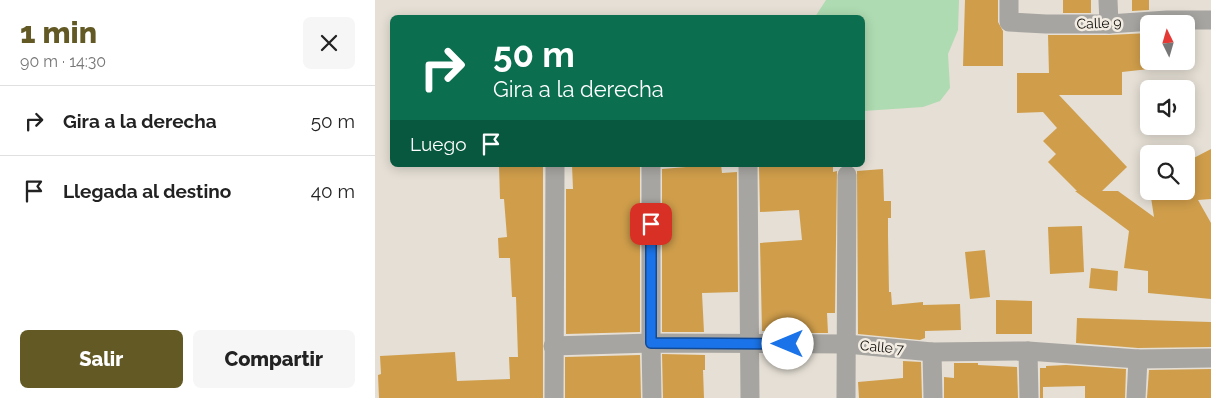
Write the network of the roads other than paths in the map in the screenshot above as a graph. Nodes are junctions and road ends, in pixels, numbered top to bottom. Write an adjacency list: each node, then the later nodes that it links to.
1 (1009, 0): 4 (street, Calle 9)
2 (1108, 0): 4 (street)
3 (1211, 20): 4 (street, Calle 9)
4 (1109, 24)
5 (555, 167): 12 (street)
6 (651, 167): 9 (street)
7 (748, 167): 10 (street)
8 (847, 175): 11 (street)
9 (651, 343): 10 (street, Calle 7); 12 (street, Calle 7); 18 (street)
10 (749, 343): 11 (street, Calle 7); 19 (street)
11 (847, 344): 14 (street, Calle 7); 20 (street)
12 (553, 346): 17 (street)
13 (1028, 351): 14 (street, Calle 7); 16 (street, Calle 7); 22 (street)
14 (932, 352): 21 (street)
15 (1211, 358): 16 (street, Calle 7)
16 (1138, 359): 23 (street)
17 (553, 398)
18 (652, 398)
19 (749, 398)
20 (846, 398)
21 (933, 398)
22 (1029, 398)
23 (1136, 398)

